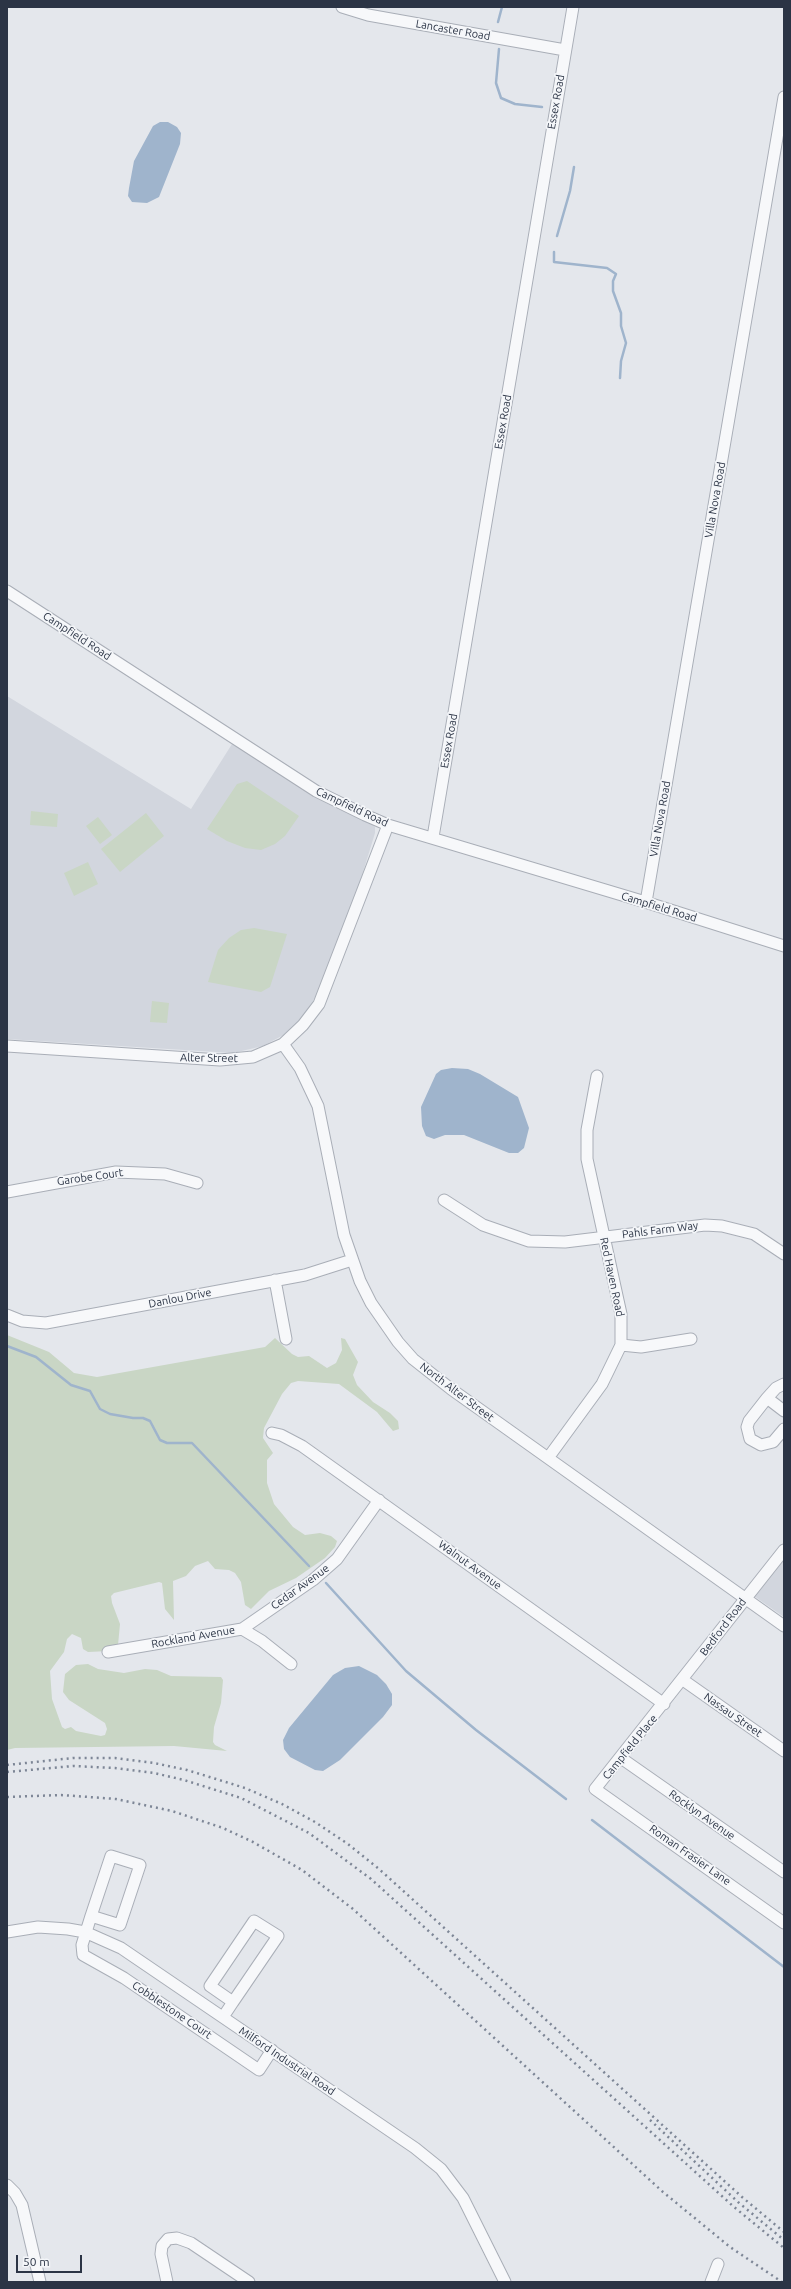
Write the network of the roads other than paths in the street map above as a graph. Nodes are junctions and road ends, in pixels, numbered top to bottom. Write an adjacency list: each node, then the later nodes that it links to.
1 (342, 7): 3 (street, Lancaster Road)
2 (573, 7): 3 (street, Essex Road)
3 (565, 50): 7 (street, Essex Road)
4 (784, 97): 8 (street, Villa Nova Road)
5 (7, 591): 6 (street, Campfield Road)
6 (388, 825): 7 (street, Campfield Road); 10 (street, Alter Street)
7 (432, 837): 8 (street, Campfield Road)
8 (646, 902): 9 (street, Campfield Road)
9 (784, 946)
10 (283, 1044): 11 (street, Alter Street); 18 (street, North Alter Street)
11 (7, 1046)
12 (597, 1076): 16 (street, Red Haven Road)
13 (197, 1183): 14 (street, Garobe Court)
14 (7, 1192)
15 (444, 1200): 16 (street, Pahls Farm Way)
16 (603, 1238): 17 (street, Pahls Farm Way); 23 (street, Red Haven Road)
17 (784, 1254)
18 (352, 1260): 19 (street, Danlou Drive); 29 (street, North Alter Street)
19 (275, 1280): 20 (street, Danlou Drive); 21 (street)
20 (7, 1315)
21 (286, 1339)
22 (691, 1339): 23 (street)
23 (621, 1345): 29 (street, Red Haven Road)
24 (784, 1384): 25 (street)
25 (767, 1398): 26 (street); 27 (street)
26 (784, 1411)
27 (784, 1429)
28 (272, 1433): 30 (street, Walnut Avenue)
29 (548, 1458): 32 (street, North Alter Street)
30 (379, 1500): 34 (street, Cedar Avenue); 38 (street, Walnut Avenue)
31 (784, 1550): 32 (street, Bedford Road)
32 (745, 1598): 33 (street, North Alter Street); 37 (street, Bedford Road)
33 (784, 1626)
34 (242, 1629): 35 (street, Rockland Avenue); 36 (street, Rockland Avenue)
35 (108, 1652)
36 (291, 1664)
37 (683, 1680): 38 (street, Bedford Road); 39 (street, Nassau Street)
38 (664, 1704): 40 (street, Campfield Place)
39 (784, 1751)
40 (621, 1758): 41 (street, Campfield Place); 42 (street, Rocklyn Avenue)
41 (595, 1789): 44 (street, Roman Frasier Lane)
42 (784, 1872)
43 (91, 1916): 43 (street); 46 (street)
44 (784, 1923)
45 (7, 1932): 46 (street, Milford Industrial Road)
46 (85, 1932): 48 (street, Milford Industrial Road); 49 (street, Cobblestone Court)
47 (233, 2002): 47 (street); 48 (street)
48 (223, 2017): 49 (street, Milford Industrial Road)
49 (272, 2050): 55 (street, Milford Industrial Road)
50 (7, 2186): 52 (street)
51 (718, 2264): 56 (street)
52 (40, 2282)
53 (167, 2282): 54 (street)
54 (249, 2282)
55 (505, 2282)
56 (711, 2282)

